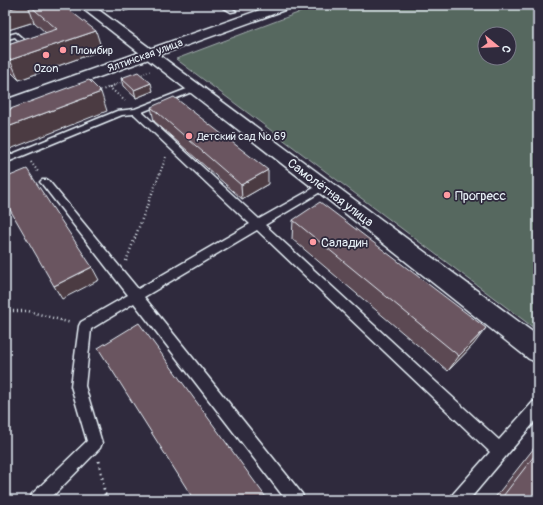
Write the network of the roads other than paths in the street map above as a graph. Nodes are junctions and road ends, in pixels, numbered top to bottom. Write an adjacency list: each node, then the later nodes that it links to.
1 (84, 5): 7 (street, Самолётная улица)
2 (222, 5): 4 (lane)
3 (286, 5): 7 (street, Ялтинская улица)
4 (233, 11)
5 (5, 38): 6 (lane)
6 (5, 59)
7 (150, 62): 8 (street, Самолётная улица); 9 (street, Ялтинская улица)
8 (195, 89): 10 (lane); 13 (street, Самолётная улица)
9 (5, 106)
10 (136, 111): 11 (lane); 14 (lane)
11 (5, 160)
12 (45, 182): 15 (lane)
13 (324, 186): 14 (lane); 16 (street, Самолётная улица)
14 (259, 225): 15 (lane); 18 (lane)
15 (136, 296): 19 (lane); 20 (lane)
16 (538, 352)
17 (538, 407): 18 (lane)
18 (500, 451): 21 (lane)
19 (38, 500)
20 (296, 500)
21 (459, 500)

